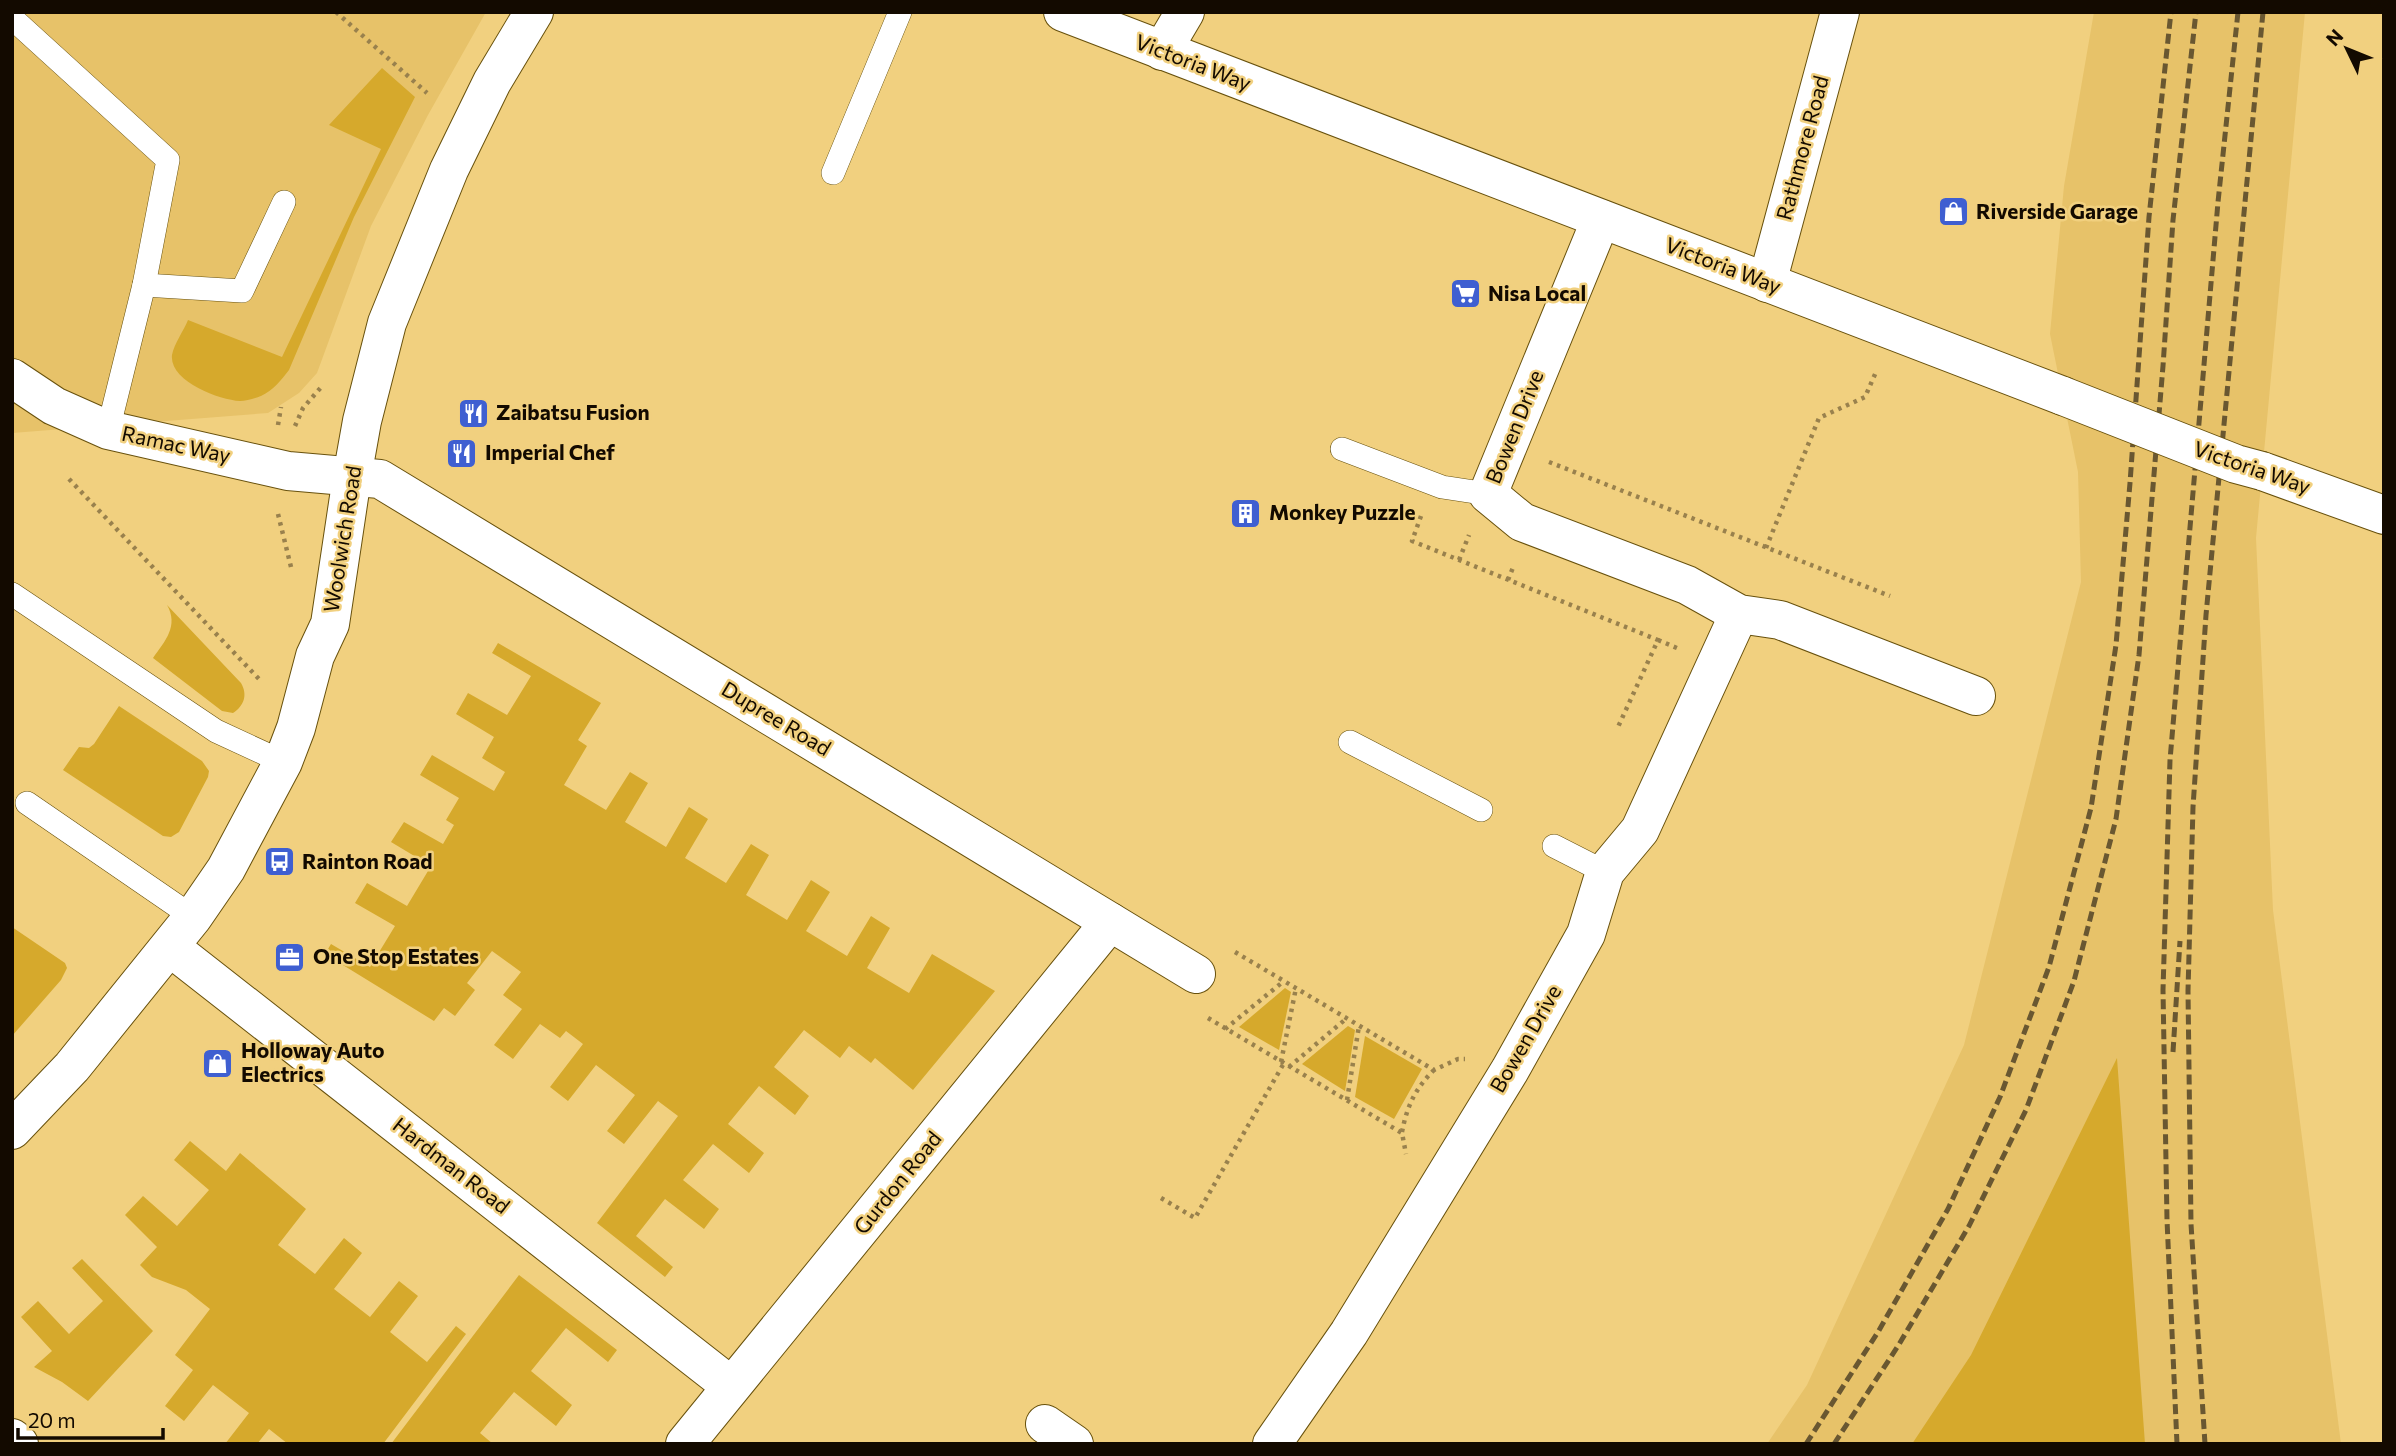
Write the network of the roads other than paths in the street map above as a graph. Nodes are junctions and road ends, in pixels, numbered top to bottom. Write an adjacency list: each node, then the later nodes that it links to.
1 (534, 12): 16 (street, Woolwich Road)
2 (900, 12): 8 (lane)
3 (1063, 12): 7 (street, Victoria Way)
4 (1185, 12): 7 (street)
5 (1840, 12): 11 (street, Rathmore Road)
6 (12, 19): 12 (lane)
7 (1162, 51): 10 (street, Victoria Way)
8 (833, 173)
9 (284, 202): 12 (lane)
10 (1601, 219): 11 (street, Victoria Way); 17 (street, Bowen Drive)
11 (1767, 283): 18 (street, Victoria Way, bridge)
12 (144, 285): 14 (lane)
13 (12, 378): 14 (street, Ramac Way)
14 (107, 430): 16 (street, Ramac Way)
15 (1342, 449): 17 (lane)
16 (352, 477): 23 (street, Woolwich Road); 29 (street, Dupree Road)
17 (1488, 494): 20 (street, Bowen Drive)
18 (2384, 514)
19 (12, 594): 23 (lane)
20 (1739, 614): 21 (street, Bowen Drive); 27 (street, Bowen Drive)
21 (1976, 696)
22 (1350, 742): 25 (lane)
23 (283, 762): 28 (street, Woolwich Road)
24 (27, 803): 28 (lane)
25 (1481, 810)
26 (1553, 846): 27 (lane)
27 (1605, 872): 37 (street, Bowen Drive)
28 (193, 917): 30 (street, Woolwich Road)
29 (1110, 922): 31 (street, Dupree Road); 33 (street, Gurdon Road)
30 (170, 947): 32 (street, Woolwich Road); 33 (street, Hardman Road)
31 (1196, 974)
32 (12, 1130)
33 (731, 1386): 36 (street, Gurdon Road)
34 (12, 1438): 35 (street)
35 (19, 1444)
36 (685, 1444)
37 (1272, 1444)

